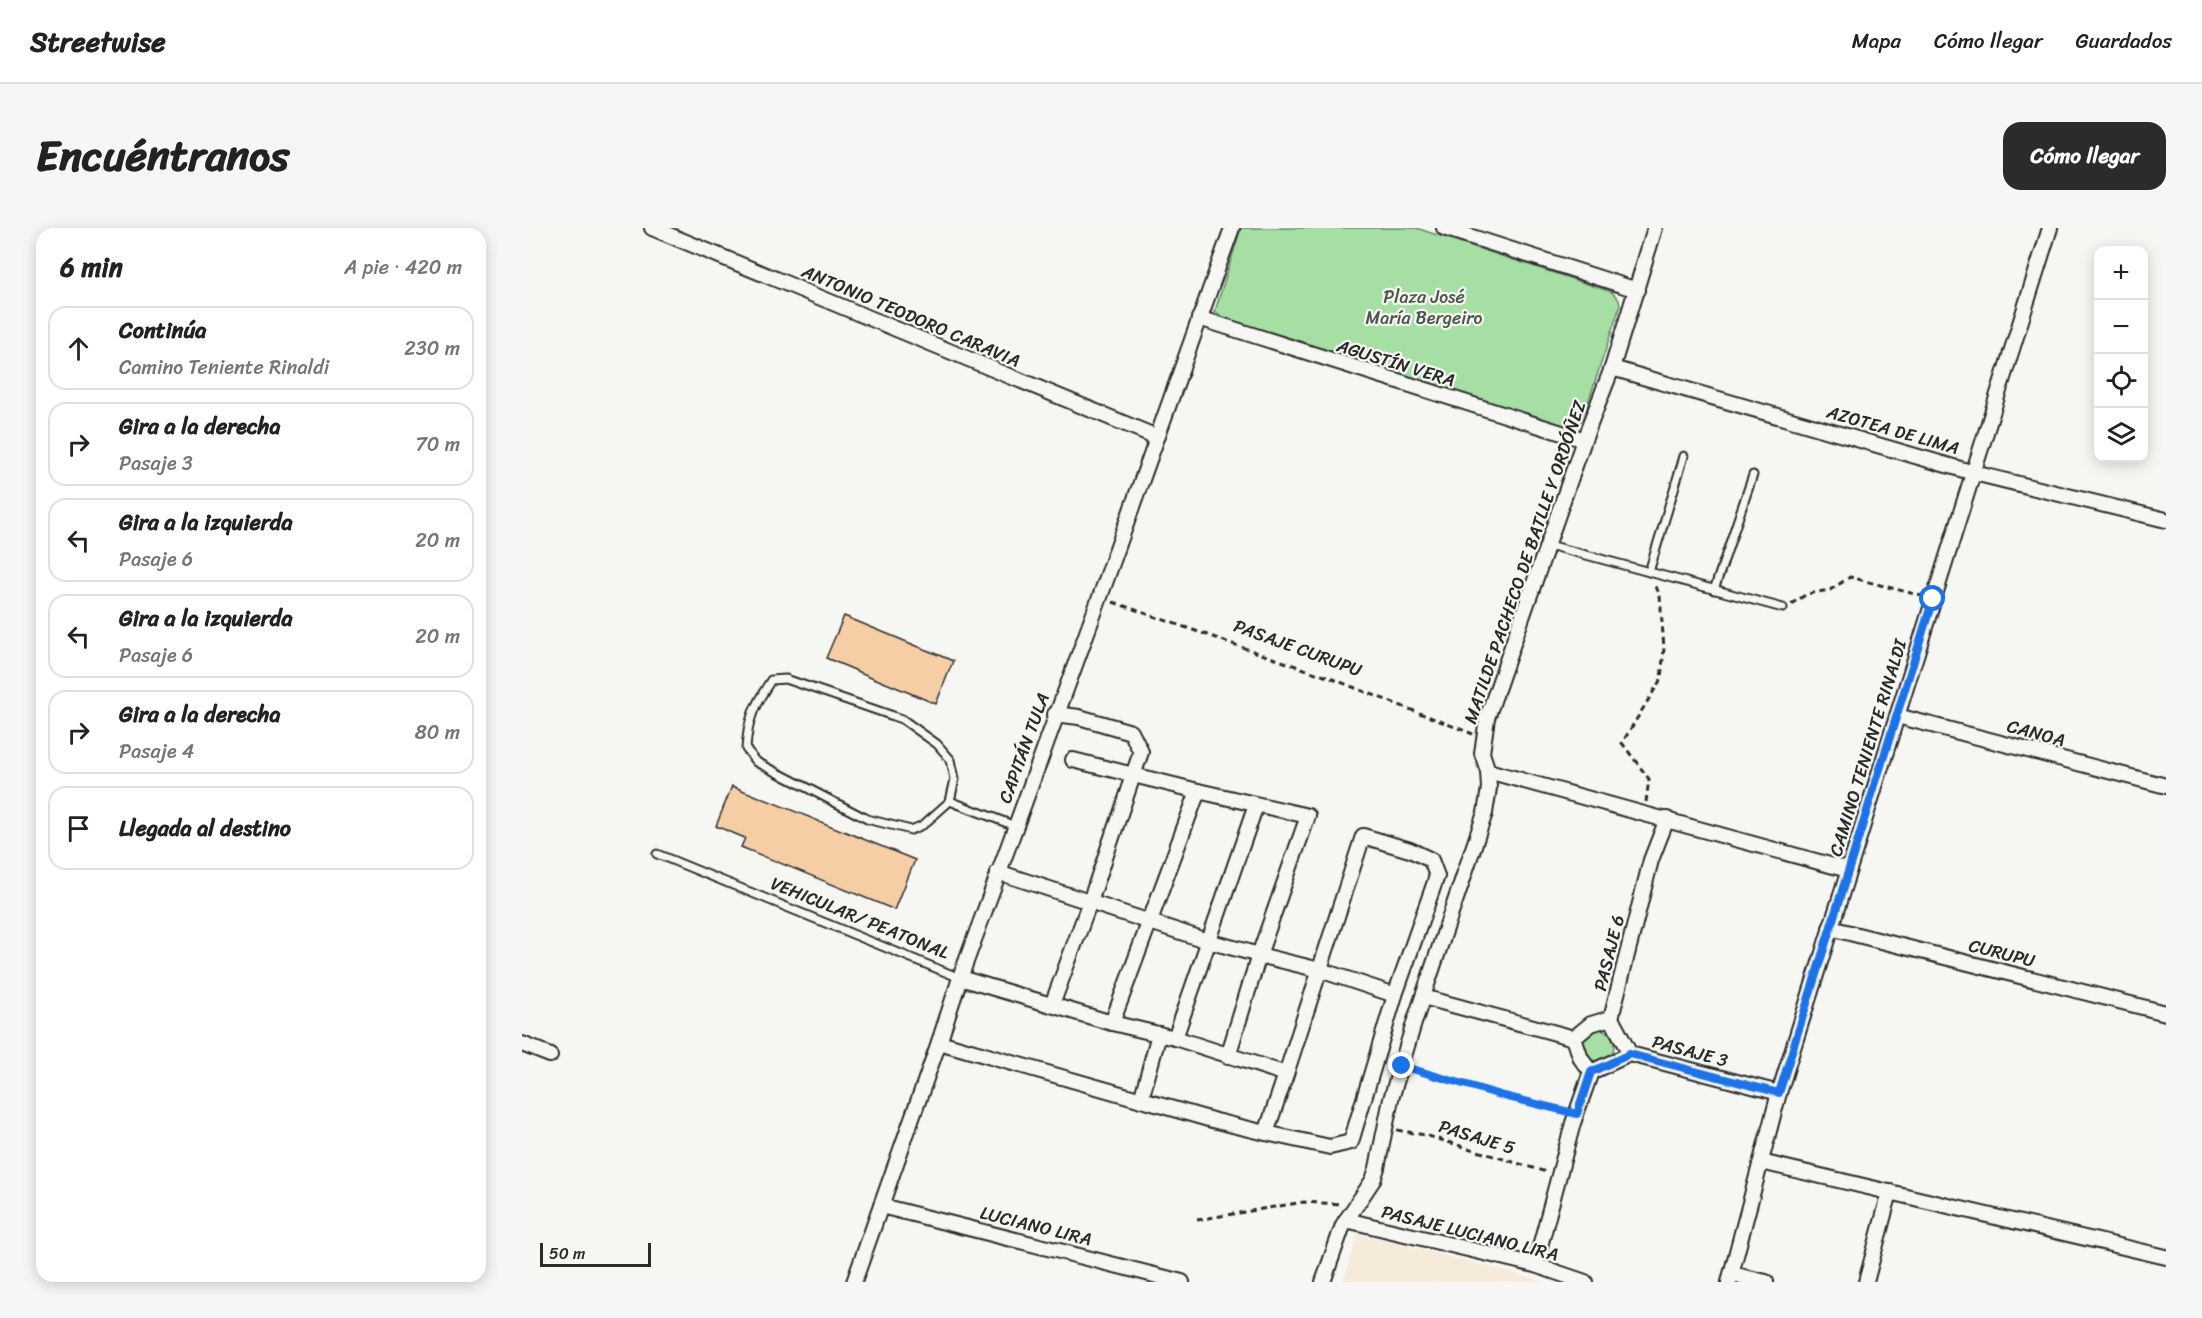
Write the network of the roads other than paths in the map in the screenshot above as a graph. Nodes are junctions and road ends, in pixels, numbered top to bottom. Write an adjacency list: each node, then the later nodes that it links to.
1 (652, 228): 9 (street, ANTONIO TEODORO CARAVIA)
2 (1232, 228): 7 (street, CAPITÁN TULA)
3 (1444, 228): 6 (street)
4 (1655, 228): 6 (street, MATILDE PACHECO DE BATLLE Y ORDÓÑEZ)
5 (2050, 228): 12 (street, CAMINO TENIENTE RINALDI)
6 (1637, 290): 8 (street, MATILDE PACHECO DE BATLLE Y ORDÓÑEZ)
7 (1199, 318): 9 (street, CAPITÁN TULA); 10 (street, AGUSTÍN VERA)
8 (1612, 368): 10 (street, MATILDE PACHECO DE BATLLE Y ORDÓÑEZ); 12 (street, AZOTEA DE LIMA)
9 (1157, 437): 19 (street, CAPITÁN TULA)
10 (1584, 440): 15 (street, MATILDE PACHECO DE BATLLE Y ORDÓÑEZ)
11 (1684, 456): 16 (lane)
12 (1974, 473): 14 (street, AZOTEA DE LIMA); 20 (street, CAMINO TENIENTE RINALDI)
13 (1753, 475): 17 (lane)
14 (2166, 520)
15 (1549, 545): 16 (lane); 22 (street, MATILDE PACHECO DE BATLLE Y ORDÓÑEZ)
16 (1649, 572): 17 (lane)
17 (1714, 590): 18 (lane)
18 (1783, 608)
19 (1055, 714): 23 (street); 29 (street, CAPITÁN TULA)
20 (1897, 716): 24 (street, CANOA); 31 (street, CAMINO TENIENTE RINALDI)
21 (1073, 760): 23 (street)
22 (1488, 771): 28 (street); 41 (street, MATILDE PACHECO DE BATLLE Y ORDÓÑEZ)
23 (1134, 774): 25 (street); 33 (street)
24 (2165, 783)
25 (1198, 791): 27 (street); 34 (street)
26 (950, 801): 26 (lane); 29 (lane)
27 (1256, 805): 36 (street); 37 (street)
28 (1667, 819): 31 (street); 44 (street, PASAJE 6)
29 (1015, 826): 32 (street, CAPITÁN TULA)
30 (657, 854): 39 (lane, VEHICULAR/ PEATONAL)
31 (1848, 870): 35 (street, CAMINO TENIENTE RINALDI)
32 (998, 872): 33 (street); 39 (street, CAPITÁN TULA)
33 (1090, 902): 34 (street); 42 (street)
34 (1149, 922): 36 (street); 45 (street)
35 (1830, 928): 43 (street, CURUPU); 56 (street, CAMINO TENIENTE RINALDI)
36 (1208, 941): 37 (street); 47 (street)
37 (1259, 955): 38 (street); 53 (street)
38 (1320, 970): 40 (street); 40 (street); 55 (street)
39 (960, 978): 42 (street, VEHICULAR/ PEATONAL); 49 (street, CAPITÁN TULA)
40 (1395, 995): 58 (street)
41 (1424, 996): 48 (street); 62 (street, MATILDE PACHECO DE BATLLE Y ORDÓÑEZ)
42 (1052, 1005): 45 (street, VEHICULAR/ PEATONAL)
43 (2166, 1013)
44 (1611, 1018): 48 (street, PASAJE 6); 51 (street, PASAJE 3)
45 (1112, 1023): 46 (street, VEHICULAR/ PEATONAL)
46 (1159, 1034): 47 (street, VEHICULAR/ PEATONAL); 57 (street)
47 (1175, 1038): 53 (street, VEHICULAR/ PEATONAL)
48 (1574, 1038): 54 (street)
49 (939, 1042): 57 (street); 61 (street, CAPITÁN TULA)
50 (522, 1044): 52 (street)
51 (1630, 1054): 54 (street); 56 (street, PASAJE 3)
52 (550, 1055)
53 (1228, 1056): 55 (street, VEHICULAR/ PEATONAL)
54 (1591, 1072): 64 (street)
55 (1286, 1074): 58 (street)
56 (1779, 1093): 59 (street, CAMINO TENIENTE RINALDI)
57 (1142, 1100): 58 (street)
58 (1266, 1133)
59 (1761, 1162): 60 (street); 65 (street, CAMINO TENIENTE RINALDI)
60 (1890, 1192): 63 (street); 71 (street)
61 (881, 1206): 66 (street, CAPITÁN TULA); 67 (street, LUCIANO LIRA)
62 (1346, 1220): 64 (street, PASAJE LUCIANO LIRA); 68 (street, MATILDE PACHECO DE BATLLE Y ORDÓÑEZ)
63 (2166, 1257)
64 (1535, 1265): 69 (street, PASAJE LUCIANO LIRA)
65 (1731, 1278): 70 (street)
66 (854, 1282)
67 (1182, 1282)
68 (1323, 1282)
69 (1585, 1282)
70 (1766, 1282)
71 (1866, 1282)

